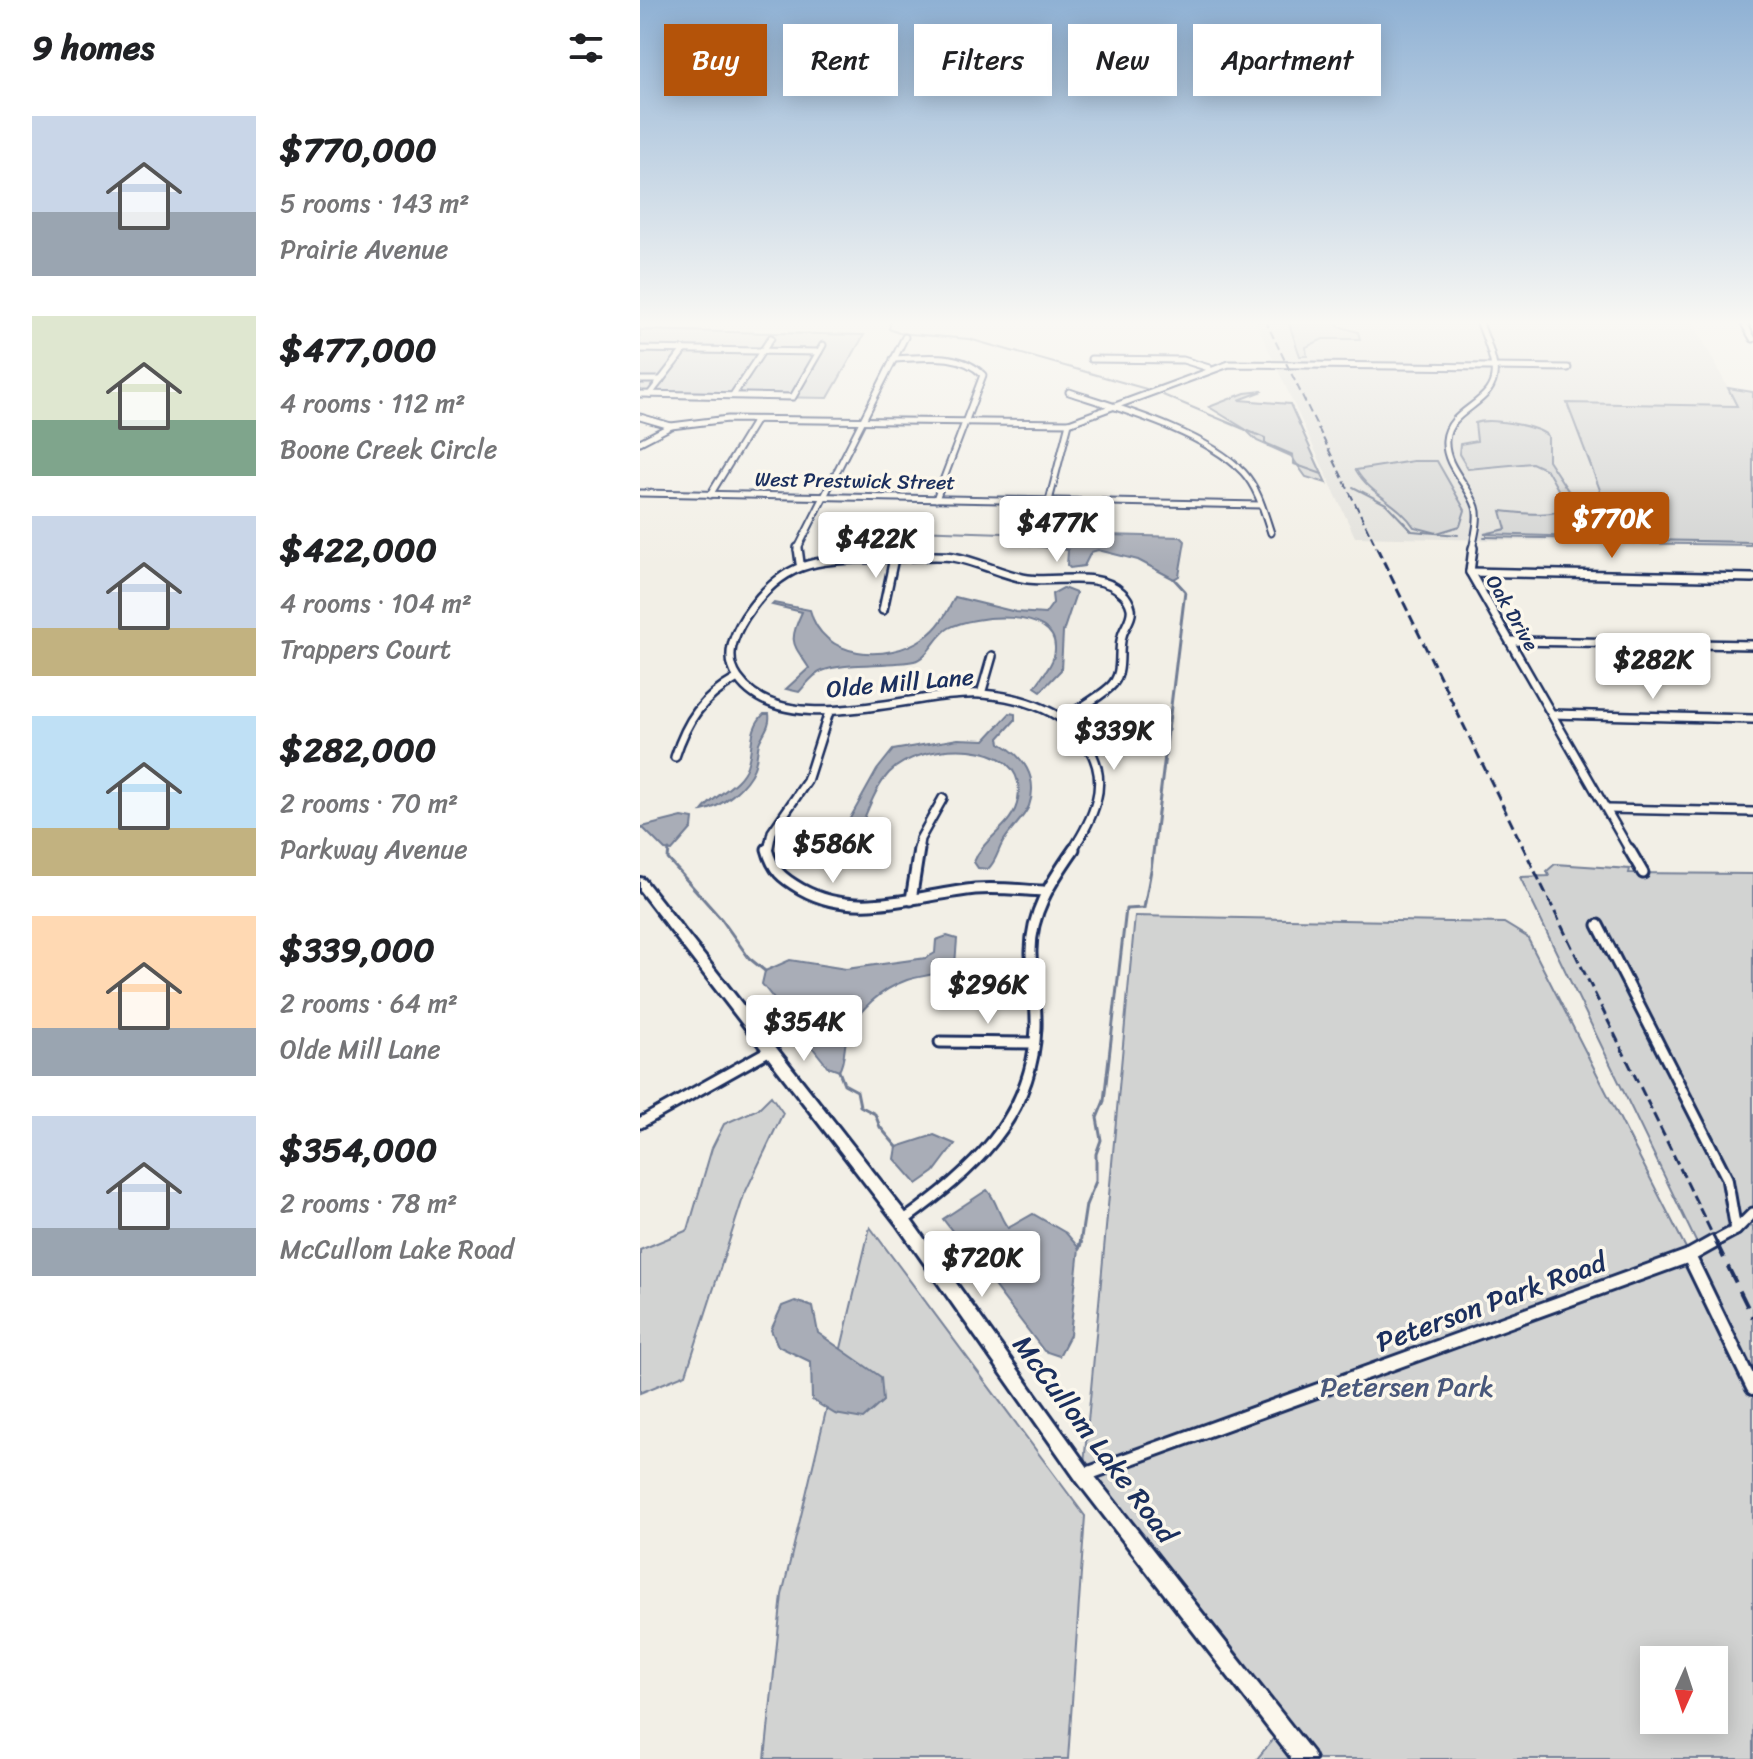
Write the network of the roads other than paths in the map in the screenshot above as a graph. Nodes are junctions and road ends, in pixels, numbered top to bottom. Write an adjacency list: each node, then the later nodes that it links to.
1 (871, 402): 9 (street)
2 (972, 402): 10 (street)
3 (1100, 402): 6 (street)
4 (1137, 402): 6 (street)
5 (1477, 402): 23 (street, Oak Drive)
6 (1122, 409): 11 (street); 19 (street)
7 (640, 417): 12 (street)
8 (756, 420): 9 (street); 12 (street); 15 (street)
9 (862, 421): 10 (street); 16 (street)
10 (964, 423): 11 (street); 17 (street)
11 (1069, 423): 18 (street)
12 (671, 426): 13 (street)
13 (640, 442)
14 (640, 493): 15 (street, West Prestwick Street)
15 (710, 495): 16 (street, West Prestwick Street)
16 (824, 497): 17 (street, West Prestwick Street); 22 (street)
17 (936, 499): 18 (street, West Prestwick Street)
18 (1049, 501): 19 (street, West Prestwick Street)
19 (1261, 505): 20 (street)
20 (1271, 533)
21 (894, 558): 22 (street); 25 (street); 33 (street)
22 (800, 563): 29 (street)
23 (1470, 572): 24 (street); 26 (street, Oak Drive)
24 (1753, 578)
25 (883, 610)
26 (1511, 641): 27 (street); 32 (street, Oak Drive)
27 (1753, 645)
28 (992, 656): 30 (street)
29 (736, 679): 31 (street, Olde Mill Lane); 35 (street)
30 (981, 694): 31 (street, Olde Mill Lane); 33 (street, Olde Mill Lane)
31 (829, 712): 42 (street)
32 (1552, 714): 34 (street); 37 (street, Oak Drive)
33 (1065, 718): 41 (street, Olde Mill Lane)
34 (1753, 719)
35 (675, 757)
36 (943, 798): 42 (street)
37 (1607, 809): 38 (street); 39 (street, Oak Drive)
38 (1753, 812)
39 (1643, 873)
40 (640, 882): 46 (street, McCullom Lake Road)
41 (1043, 891): 42 (street); 45 (street, Olde Mill Lane)
42 (911, 900)
43 (1598, 925): 50 (street)
44 (940, 1042): 45 (street)
45 (1034, 1043): 49 (street, Olde Mill Lane)
46 (770, 1050): 47 (street); 49 (street, McCullom Lake Road)
47 (640, 1123)
48 (1753, 1213): 50 (street, Peterson Park Road)
49 (903, 1221): 53 (street, McCullom Lake Road)
50 (1736, 1230): 51 (street, Peterson Park Road)
51 (1689, 1256): 52 (street); 53 (street, Peterson Park Road)
52 (1753, 1388)
53 (1083, 1475): 54 (street, McCullom Lake Road)
54 (1305, 1759)

